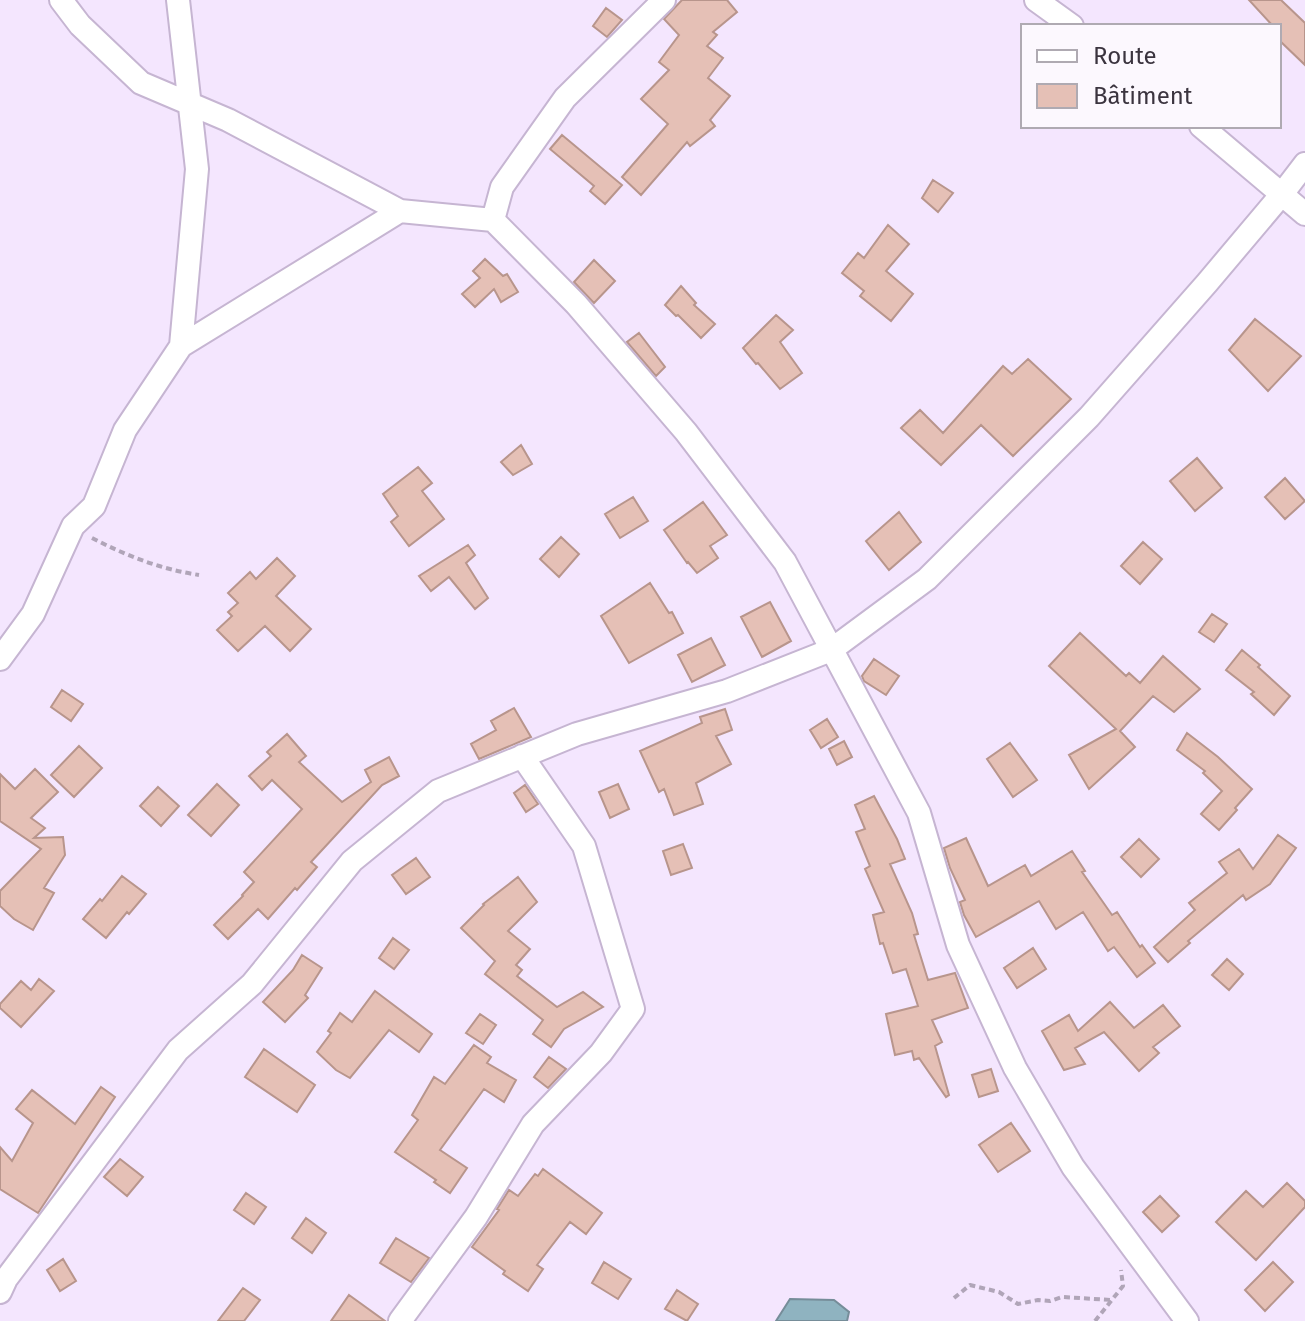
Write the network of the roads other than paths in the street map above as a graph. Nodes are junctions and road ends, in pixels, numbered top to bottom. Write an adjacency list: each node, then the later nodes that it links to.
1 (61, 0): 6 (street)
2 (178, 0): 6 (street)
3 (664, 0): 12 (street)
4 (1036, 0): 5 (street)
5 (1069, 24)
6 (189, 103): 10 (street); 13 (street)
7 (1203, 128): 9 (street)
8 (1305, 164): 9 (street)
9 (1282, 194): 11 (street); 14 (street)
10 (400, 211): 12 (street); 13 (street)
11 (1305, 214)
12 (493, 220): 14 (street)
13 (181, 346): 15 (street)
14 (831, 650): 16 (street); 19 (street)
15 (0, 659)
16 (522, 756): 17 (street); 18 (street)
17 (0, 1292)
18 (400, 1321)
19 (1187, 1321)

